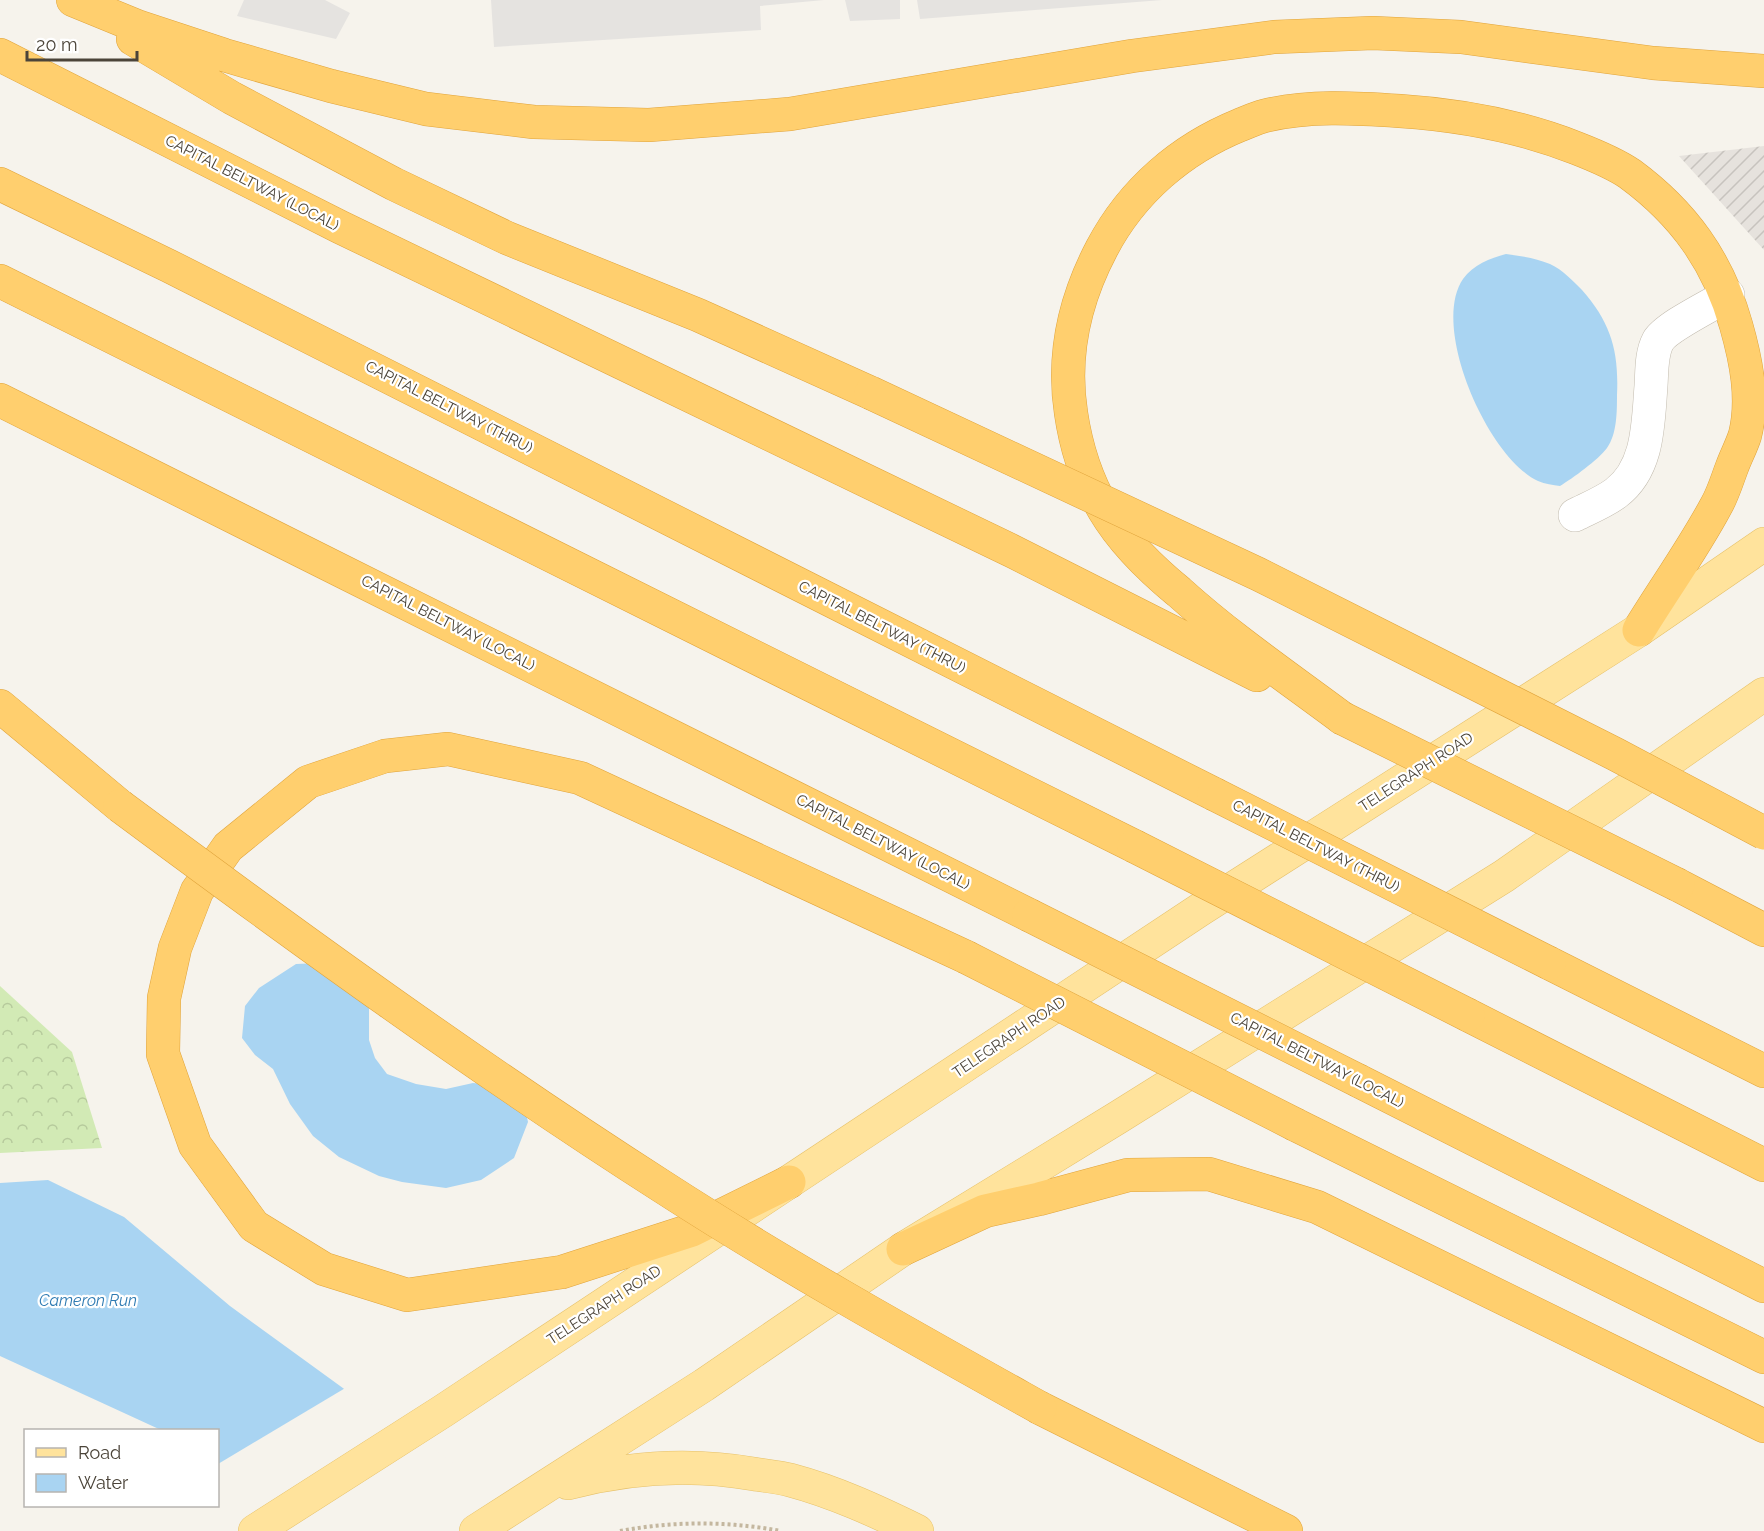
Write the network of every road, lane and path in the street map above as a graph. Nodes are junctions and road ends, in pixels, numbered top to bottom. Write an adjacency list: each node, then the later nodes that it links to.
1 (68, 0): 15 (highway, bridge)
2 (73, 0): 4 (highway)
3 (0, 55): 14 (highway, CAPITAL BELTWAY (LOCAL))
4 (1764, 70)
5 (0, 184): 17 (highway, CAPITAL BELTWAY (THRU), bridge)
6 (0, 281): 18 (highway, bridge)
7 (1728, 295): 9 (lane); 11 (highway); 14 (highway)
8 (0, 400): 21 (highway, CAPITAL BELTWAY (LOCAL), bridge)
9 (1575, 515)
10 (1764, 544): 11 (main road, TELEGRAPH ROAD)
11 (1639, 630): 19 (main road, TELEGRAPH ROAD)
12 (1764, 694): 20 (main road)
13 (0, 706): 23 (highway, bridge)
14 (1342, 718): 16 (highway, CAPITAL BELTWAY (LOCAL), bridge)
15 (1764, 833)
16 (1764, 930)
17 (1764, 1071)
18 (1764, 1165)
19 (789, 1182): 22 (highway, bridge); 26 (main road, TELEGRAPH ROAD)
20 (903, 1249): 24 (highway); 25 (main road)
21 (1764, 1286)
22 (1764, 1357)
23 (1040, 1408): 31 (highway); 32 (highway)
24 (1764, 1426)
25 (543, 1490): 27 (main road); 30 (main road)
26 (255, 1531)
27 (476, 1531)
28 (620, 1531): 29 (path)
29 (781, 1531)
30 (917, 1531)
31 (1247, 1531)
32 (1286, 1531)

